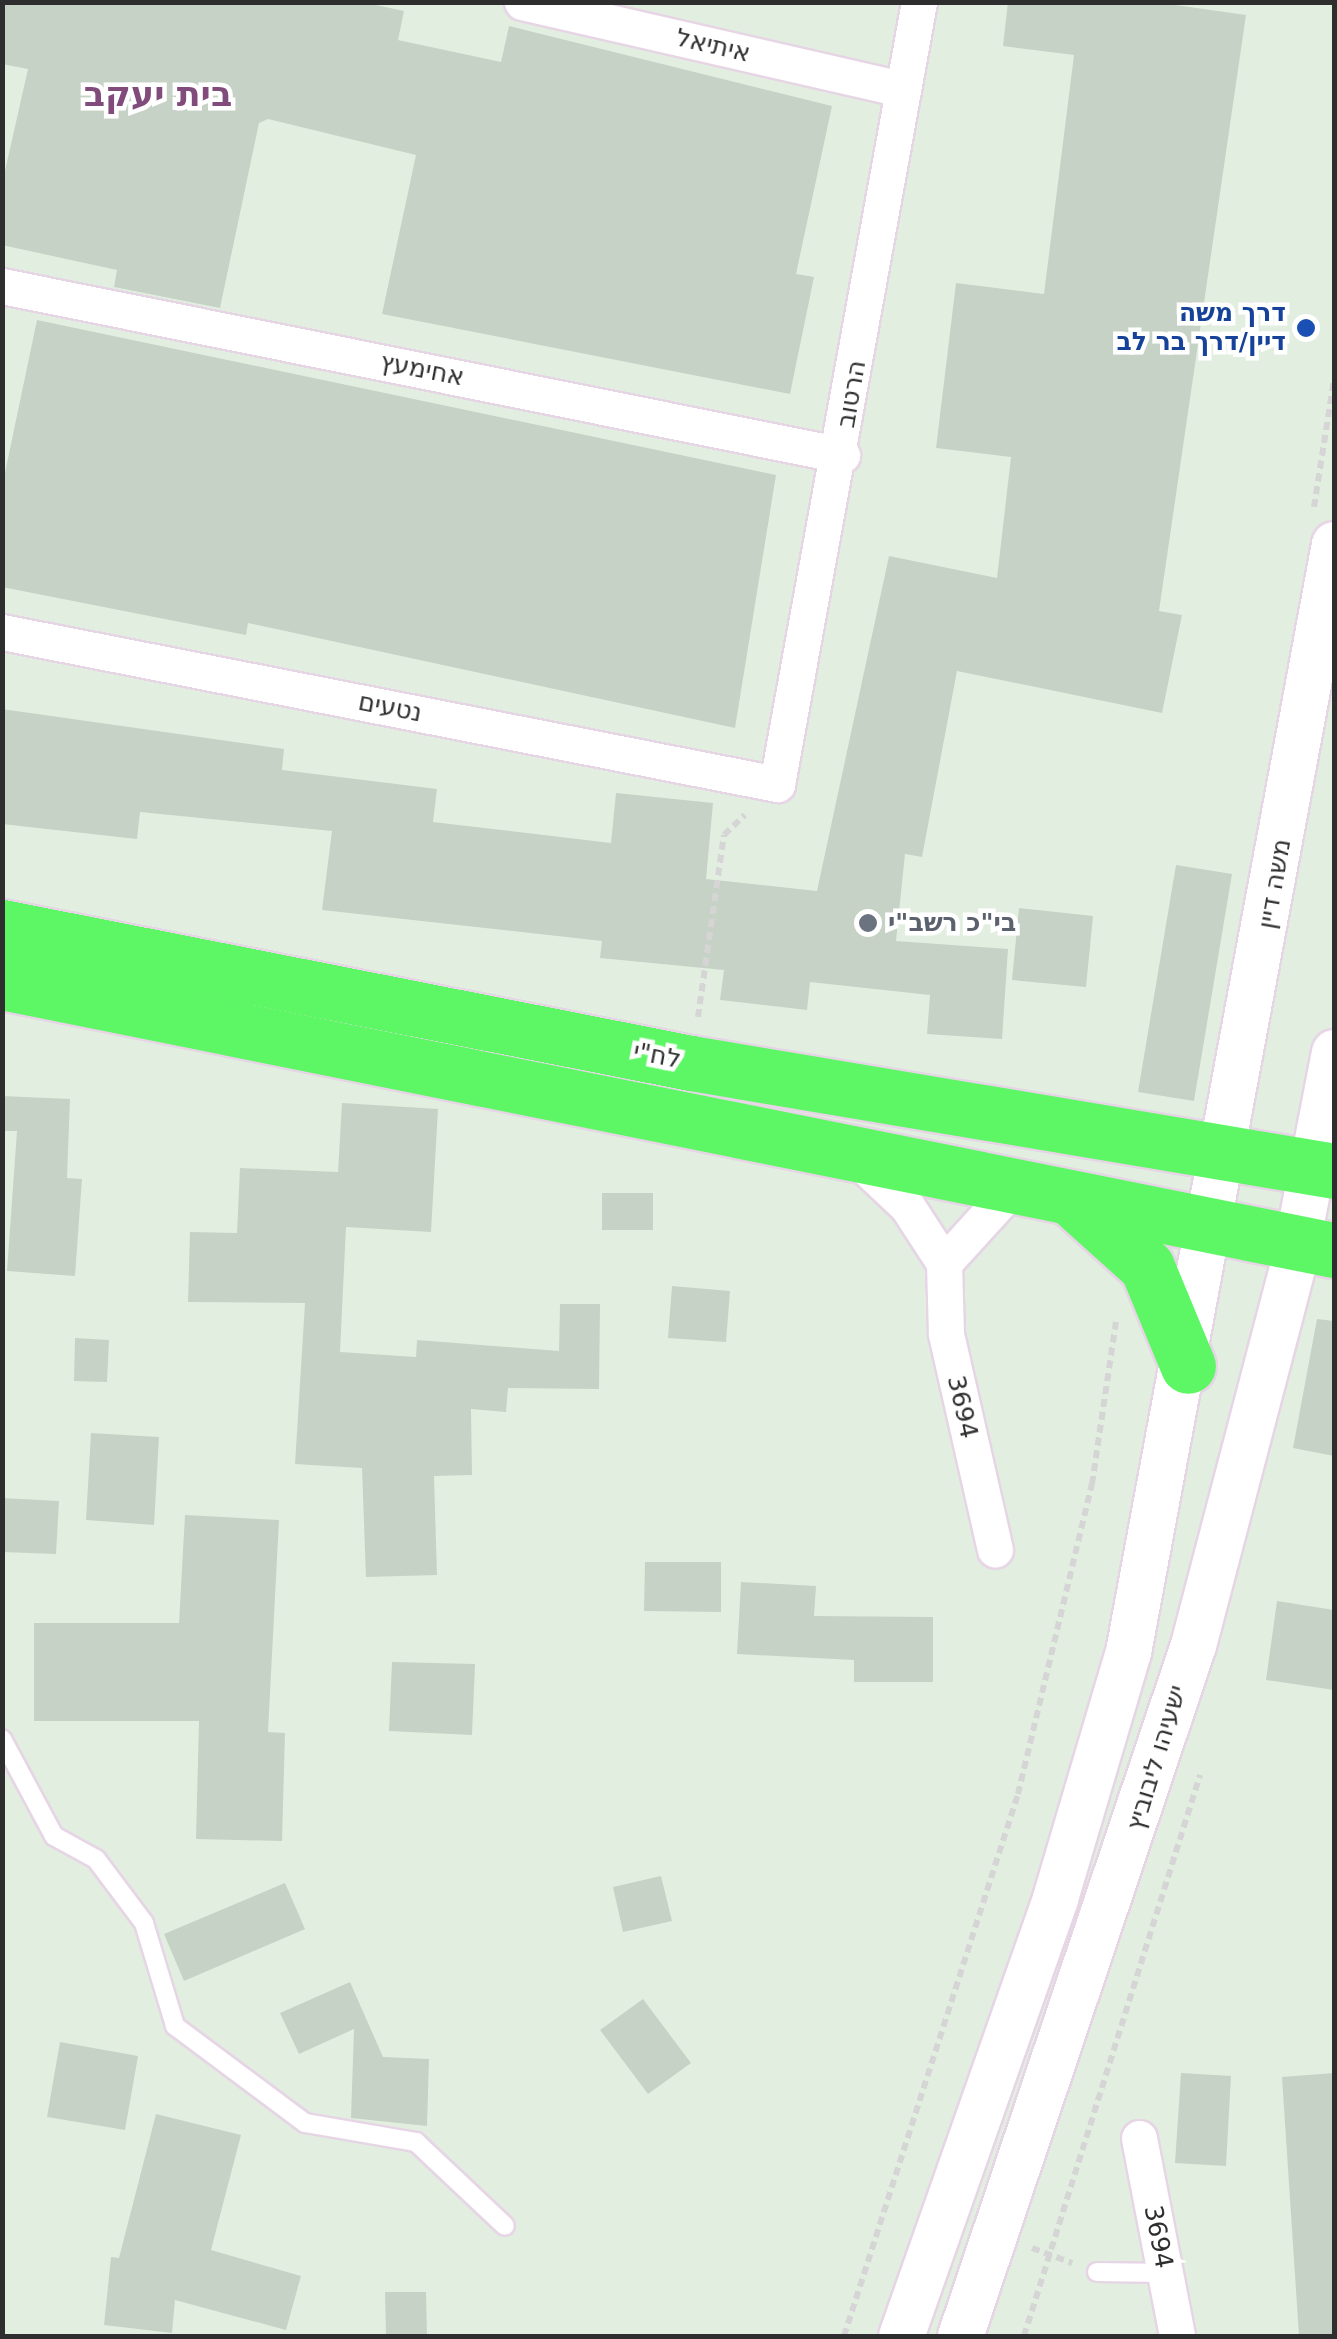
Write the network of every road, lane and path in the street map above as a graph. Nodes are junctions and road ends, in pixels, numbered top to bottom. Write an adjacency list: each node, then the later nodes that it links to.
1 (522, 2): 3 (street, איתיאל)
2 (919, 2): 3 (street, הרטוב)
3 (903, 89): 5 (street, הרטוב)
4 (2, 286): 5 (street, אחימעץ)
5 (842, 455): 8 (street, הרטוב)
6 (1334, 544): 14 (street, משה דיין)
7 (2, 632): 8 (street, נטעים)
8 (777, 784): 12 (path)
9 (2, 927): 12 (main road, לח"י)
10 (2, 982): 13 (main road)
11 (1334, 1052): 15 (street)
12 (691, 1062): 14 (main road, לח"י)
13 (849, 1151): 16 (main road); 20 (street)
14 (1228, 1151): 15 (main road, לח"י); 17 (street, משה דיין)
15 (1324, 1169): 19 (street, ישעיהו ליבוביץ)
16 (1034, 1188): 17 (main road); 18 (main road); 20 (street)
17 (1214, 1224): 19 (main road); 21 (street)
18 (1132, 1246): 21 (main road); 28 (path)
19 (1316, 1246): 30 (street, ישעיהו ליבוביץ)
20 (944, 1263): 22 (street, 3694)
21 (1188, 1366): 29 (street)
22 (995, 1548)
23 (2, 1739): 25 (lane)
24 (1140, 2138): 27 (street, 3694)
25 (505, 2226)
26 (1096, 2272): 27 (lane)
27 (1165, 2273): 31 (street, 3694)
28 (844, 2336)
29 (900, 2336)
30 (960, 2336)
31 (1177, 2336)

